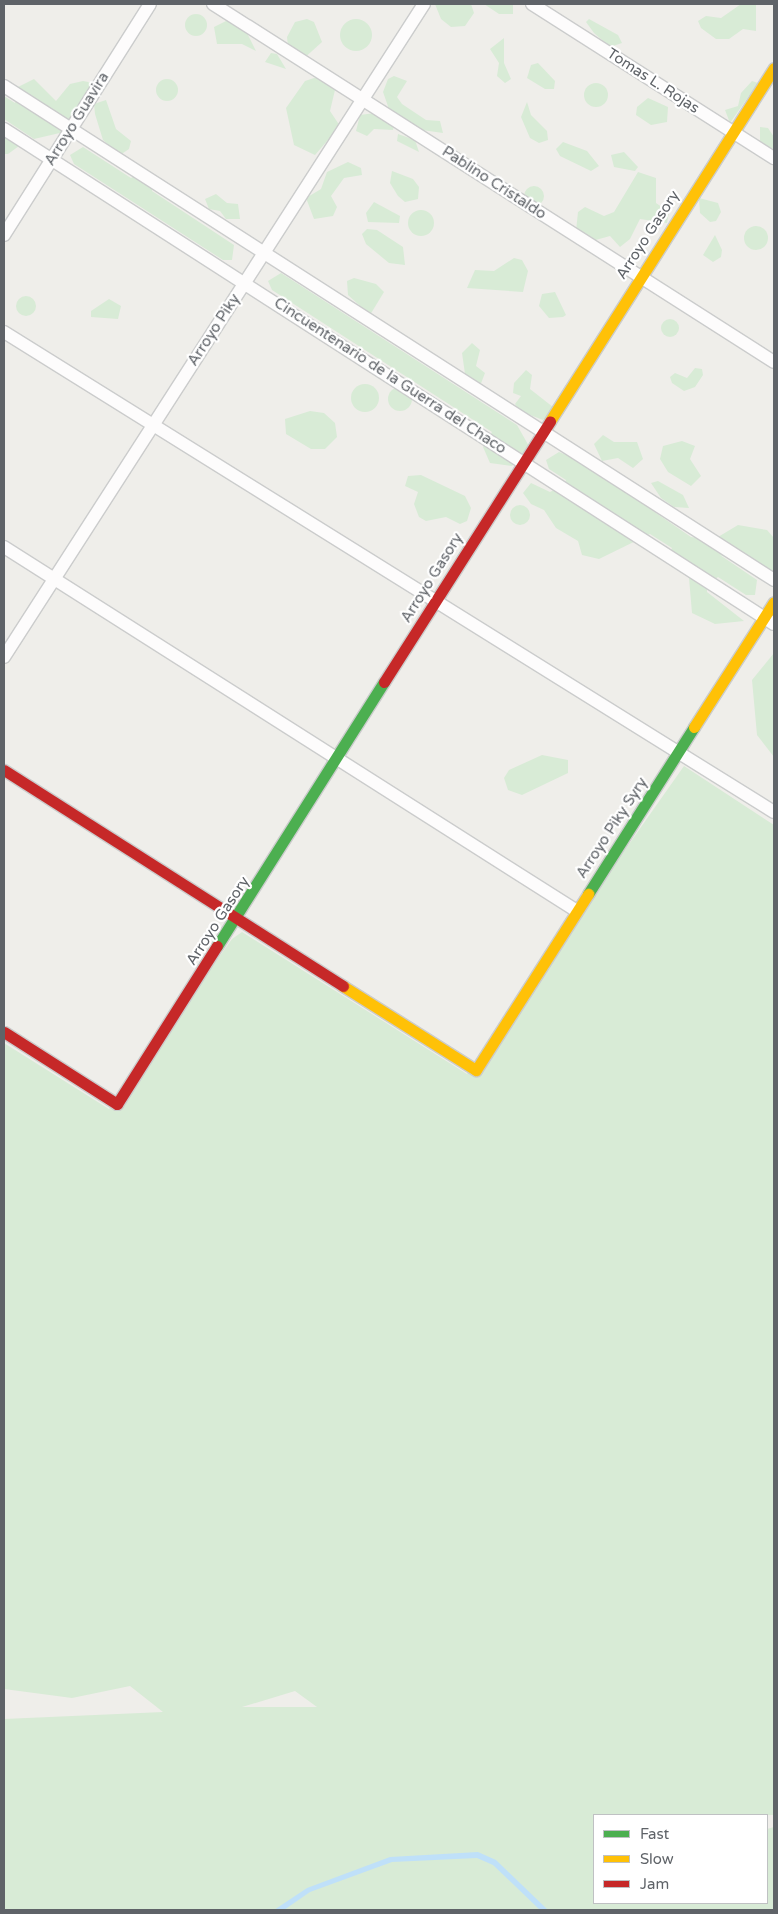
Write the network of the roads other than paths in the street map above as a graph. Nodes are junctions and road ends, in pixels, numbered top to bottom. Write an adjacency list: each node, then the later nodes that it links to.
1 (150, 4): 8 (street, Arroyo Guavira)
2 (213, 4): 7 (street, Pablino Cristaldo)
3 (424, 4): 7 (street, Arroyo Piky)
4 (532, 4): 10 (street, Tomas L. Rojas)
5 (774, 68): 10 (street, Arroyo Gasory)
6 (4, 86): 8 (street)
7 (363, 99): 14 (street, Arroyo Piky); 15 (street, Pablino Cristaldo)
8 (70, 128): 12 (street, Arroyo Guavira); 14 (street)
9 (4, 129): 12 (street, Cincuentenario de la Guerra del Chaco)
10 (733, 132): 11 (street, Tomas L. Rojas); 15 (street, Arroyo Gasory)
11 (774, 158)
12 (51, 160): 13 (street, Arroyo Guavira); 16 (street, Cincuentenario de la Guerra del Chaco)
13 (4, 235)
14 (264, 252): 16 (street, Arroyo Piky); 20 (street)
15 (639, 276): 18 (street, Pablino Cristaldo); 20 (street, Arroyo Gasory)
16 (244, 283): 19 (street, Arroyo Piky); 21 (street, Cincuentenario de la Guerra del Chaco)
17 (4, 332): 19 (street)
18 (774, 362)
19 (153, 425): 23 (street, Arroyo Piky); 25 (street)
20 (541, 430): 21 (street, Arroyo Gasory); 24 (street)
21 (522, 461): 25 (street, Arroyo Gasory); 27 (street, Cincuentenario de la Guerra del Chaco)
22 (4, 547): 23 (street)
23 (54, 578): 28 (street, Arroyo Piky); 30 (street)
24 (774, 580)
25 (435, 600): 29 (street); 30 (street, Arroyo Gasory)
26 (774, 602): 27 (street, Arroyo Piky Syry)
27 (769, 621): 29 (street, Arroyo Piky Syry)
28 (4, 657)
29 (678, 752): 32 (street); 33 (street, Arroyo Piky Syry)
30 (339, 756): 33 (street); 34 (street, Arroyo Gasory)
31 (4, 770): 34 (street)
32 (774, 812)
33 (577, 911): 34 (street, Arroyo Piky Syry)
34 (238, 918): 35 (street, Arroyo Gasory)
35 (4, 1032)

